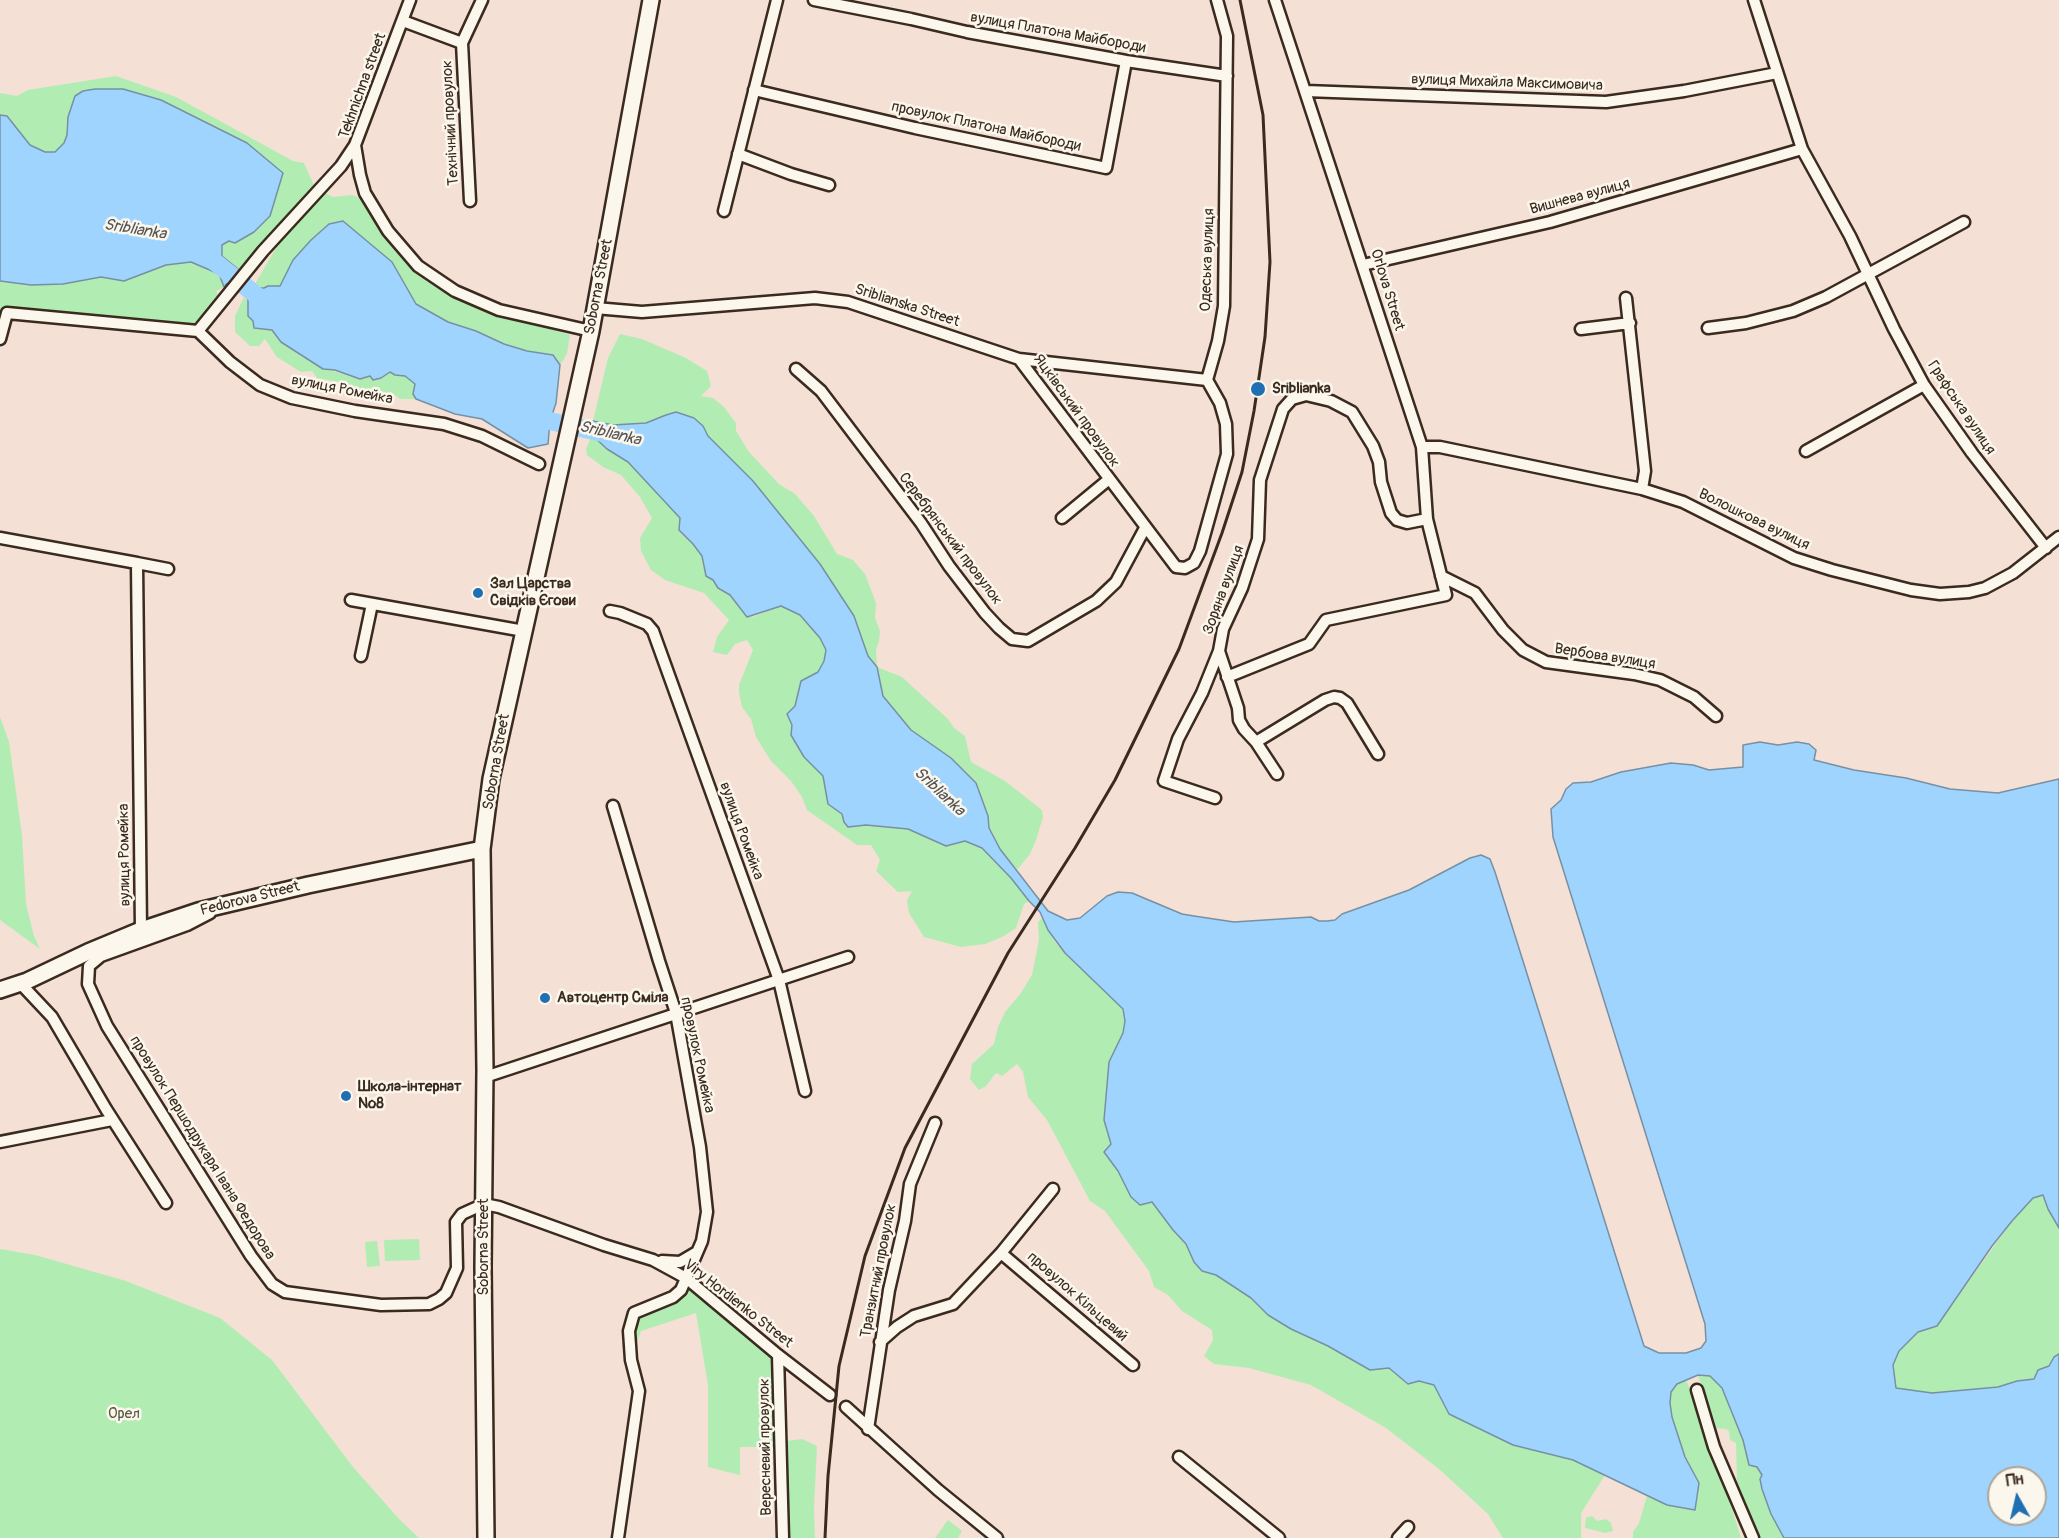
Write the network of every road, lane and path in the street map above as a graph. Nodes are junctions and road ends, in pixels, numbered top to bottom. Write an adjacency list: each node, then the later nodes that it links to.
1 (410, 0): 9 (street, Tekhnichna street)
2 (482, 0): 10 (street, Технічний провулок)
3 (651, 0): 26 (main road, Soborna Street)
4 (777, 0): 14 (street)
5 (814, 0): 11 (street, вулиця Платона Майбороди)
6 (1217, 0): 13 (street, Одеська вулиця)
7 (1275, 0): 15 (street, Orlova Street)
8 (1754, 0): 12 (street, Графська вулиця)
9 (403, 21): 10 (street, Технічний провулок); 16 (street, Tekhnichna street)
10 (462, 44): 20 (street, Технічний провулок)
11 (1126, 61): 13 (street, вулиця Платона Майбороди); 14 (street, провулок Платона Майбороди)
12 (1777, 73): 15 (street, вулиця Михайла Максимовича); 17 (street, Графська вулиця)
13 (1227, 76): 35 (street, Одеська вулиця)
14 (754, 90): 18 (street)
15 (1306, 91): 23 (street, Orlova Street)
16 (355, 145): 30 (street); 31 (street, Tekhnichna street)
17 (1802, 149): 23 (street, Вишнева вулиця); 24 (street, Графська вулиця)
18 (738, 154): 19 (street); 21 (street)
19 (829, 184)
20 (470, 201)
21 (724, 211)
22 (1964, 222): 24 (street)
23 (1363, 265): 37 (street, Orlova Street)
24 (1869, 274): 28 (street); 36 (street, Графська вулиця)
25 (1626, 298): 27 (street)
26 (595, 308): 31 (main road, Soborna Street); 33 (street, Sriblianska Street)
27 (1630, 324): 29 (street); 41 (street)
28 (1708, 328)
29 (1581, 329)
30 (198, 331): 32 (street); 39 (street, вулиця Ромейка)
31 (591, 331): 53 (main road, Soborna Street)
32 (0, 339)
33 (1019, 359): 35 (street, Sriblianska Street); 40 (street, Яцківський провулок)
34 (796, 369): 44 (street, Серебрянський провулок)
35 (1207, 380): 44 (street, Яцківський провулок)
36 (1924, 385): 38 (street); 46 (street, Графська вулиця)
37 (1422, 447): 41 (street, Волошкова вулиця); 43 (street, Orlova Street)
38 (1806, 451)
39 (539, 464)
40 (1108, 480): 42 (street, Яцківський провулок); 44 (street, Яцківський провулок)
41 (1642, 489): 46 (street, Волошкова вулиця)
42 (1062, 518)
43 (1427, 519): 49 (street, Orlova Street); 54 (street, Зоряна вулиця)
44 (1145, 528)
45 (0, 538): 47 (street)
46 (2055, 544)
47 (137, 563): 48 (street); 65 (street, вулиця Ромейка)
48 (168, 569)
49 (1441, 576): 56 (street, Orlova Street); 57 (street, Вербова вулиця)
50 (351, 600): 51 (street)
51 (372, 604): 53 (street); 55 (street)
52 (610, 611): 67 (street, вулиця Ромейка)
53 (524, 631): 63 (main road, Soborna Street)
54 (1219, 651): 56 (street, Зоряна вулиця); 61 (street, Зоряна вулиця)
55 (361, 656)
56 (1227, 676): 58 (street, Зоряна вулиця)
57 (1716, 716)
58 (1256, 742): 59 (street); 60 (street, Зоряна вулиця)
59 (1378, 754)
60 (1277, 774)
61 (1215, 798)
62 (613, 806): 70 (street, провулок Ромейка)
63 (483, 849): 64 (main road, Fedorova Street); 71 (main road, Soborna Street)
64 (226, 905): 65 (main road, Fedorova Street); 78 (street, провулок Першодрукаря Івана Федорова)
65 (141, 930): 68 (main road, Fedorova Street)
66 (849, 957): 67 (street)
67 (779, 980): 70 (street); 72 (street, вулиця Ромейка)
68 (24, 983): 69 (main road, Fedorova Street); 73 (street)
69 (0, 990)
70 (676, 1013): 71 (street); 79 (street, провулок Ромейка)
71 (485, 1077): 78 (main road, Soborna Street)
72 (805, 1091)
73 (112, 1120): 75 (street); 77 (street)
74 (934, 1123): 83 (street, Транзитний провулок)
75 (0, 1142)
76 (1053, 1189): 80 (street)
77 (166, 1203)
78 (484, 1204): 81 (street, Viry Hordienko Street); 92 (main road, Soborna Street)
79 (698, 1250): 81 (street); 82 (street, провулок Ромейка)
80 (1001, 1252): 83 (street); 85 (street, провулок Кільцевий)
81 (652, 1260): 82 (street, Viry Hordienko Street)
82 (686, 1278): 84 (street, Viry Hordienko Street); 93 (street, провулок Ромейка)
83 (880, 1342): 89 (street, Транзитний провулок)
84 (778, 1355): 87 (street, Viry Hordienko Street); 94 (street, Вересневий провулок)
85 (1132, 1365)
86 (1698, 1390): 98 (street)
87 (830, 1395)
88 (846, 1407): 89 (street)
89 (868, 1429): 95 (street)
90 (1179, 1457): 96 (street)
91 (1408, 1527): 97 (street)
92 (486, 1538)
93 (618, 1538)
94 (783, 1538)
95 (997, 1538)
96 (1279, 1538)
97 (1398, 1538)
98 (1754, 1538)

